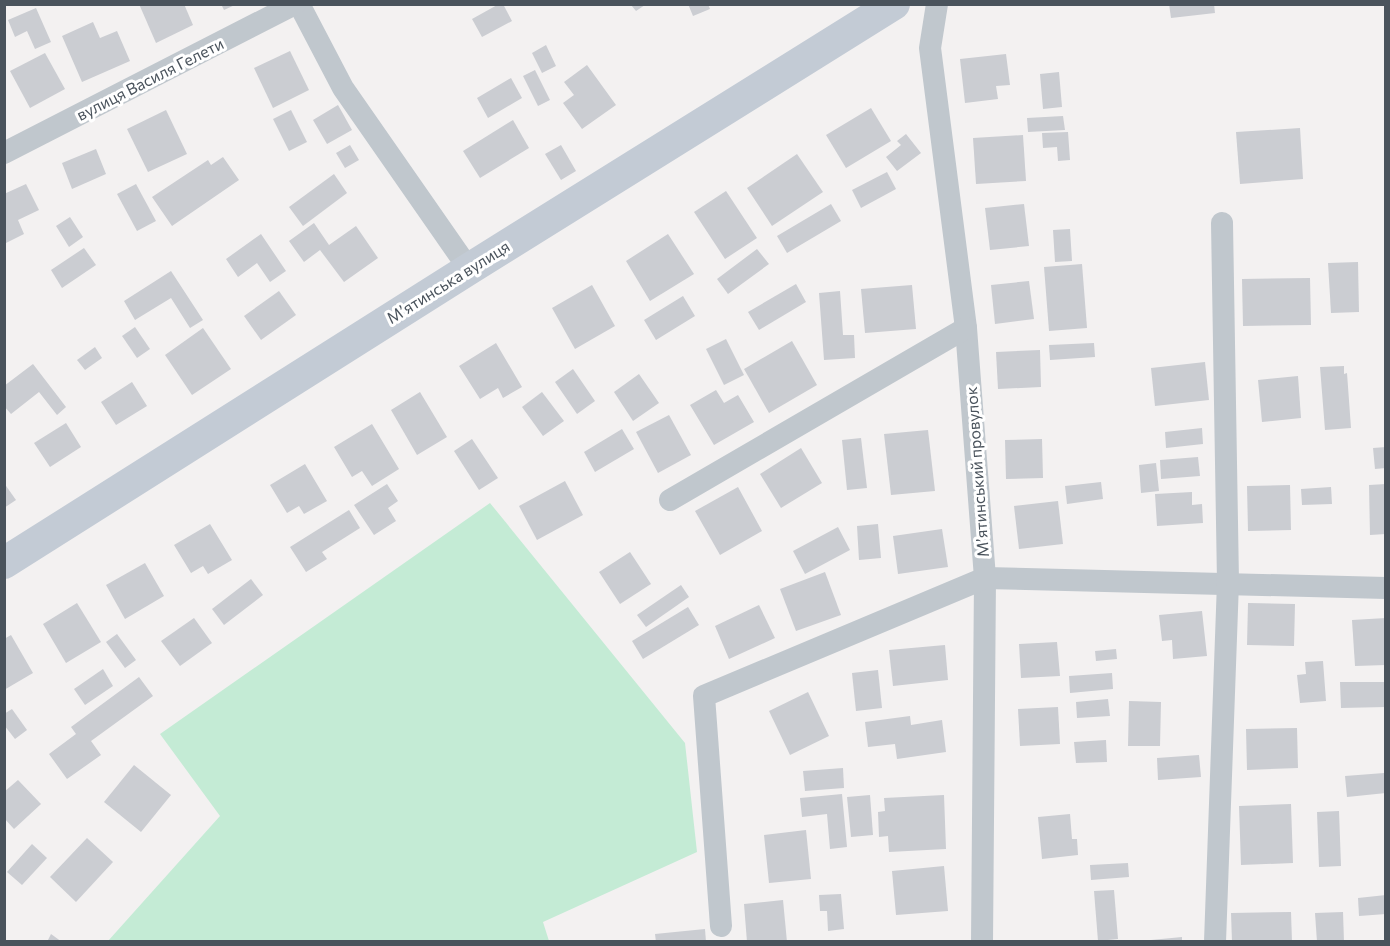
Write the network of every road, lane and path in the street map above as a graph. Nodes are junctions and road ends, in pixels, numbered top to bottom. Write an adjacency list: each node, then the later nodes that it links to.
1 (297, 4): 4 (street, вулиця Василя Гелети); 6 (street)
2 (894, 4): 6 (street, Мʼятинська вулиця)
3 (937, 4): 7 (street, Мʼятинський провулок)
4 (4, 153)
5 (1222, 223): 11 (street)
6 (469, 269): 9 (street, Мʼятинська вулиця)
7 (966, 328): 8 (street); 10 (street, Мʼятинський провулок)
8 (670, 500)
9 (4, 563)
10 (985, 578): 11 (street); 13 (street); 14 (street, Мʼятинський провулок)
11 (1228, 582): 12 (street); 15 (street)
12 (1386, 588)
13 (721, 926)
14 (982, 942)
15 (1215, 942)

